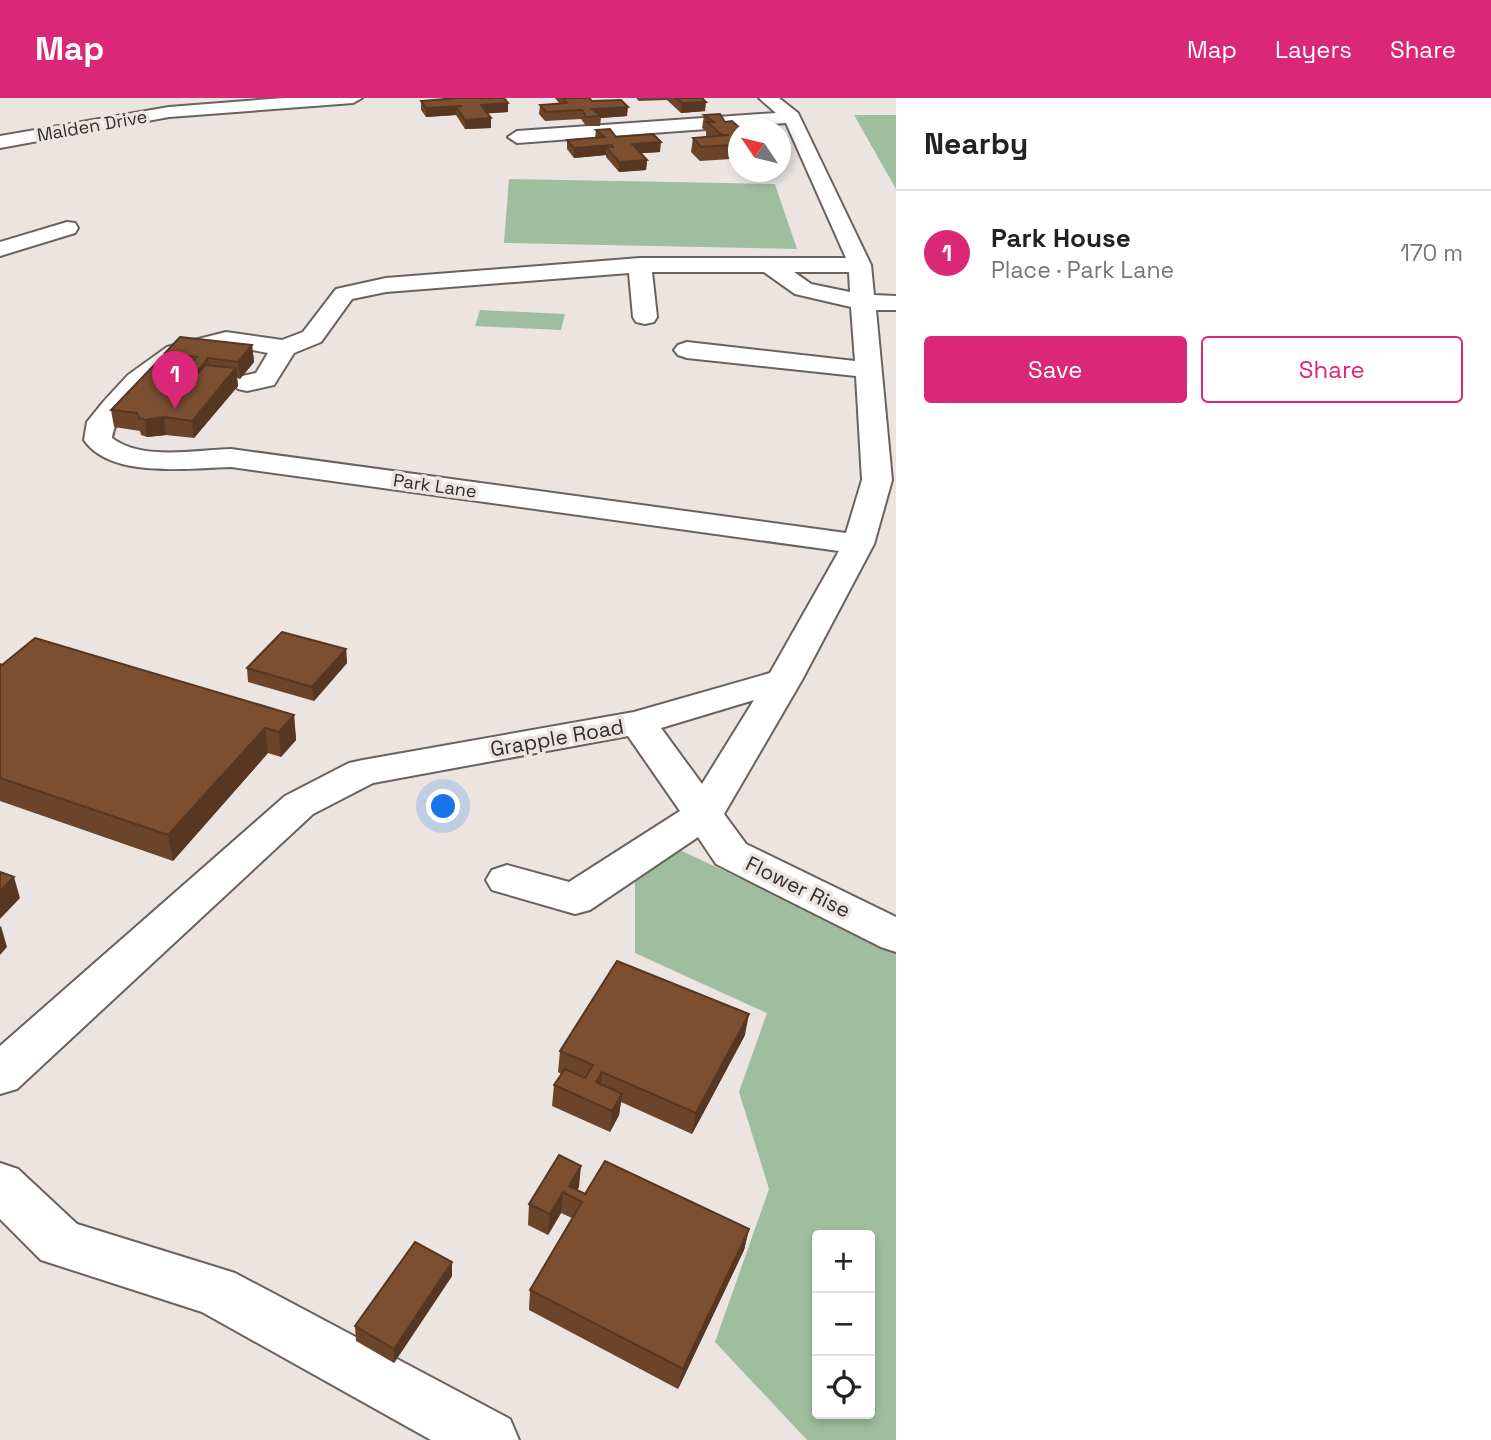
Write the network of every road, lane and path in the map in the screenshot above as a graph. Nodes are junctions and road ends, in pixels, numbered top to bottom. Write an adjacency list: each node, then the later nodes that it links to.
1 (353, 98): 5 (street, Malden Drive)
2 (768, 98): 6 (street)
3 (135, 101): 5 (street)
4 (711, 106): 7 (street)
5 (169, 112): 8 (street, Malden Drive)
6 (792, 117): 7 (street); 14 (street)
7 (726, 122): 9 (street)
8 (0, 142)
9 (523, 158)
10 (67, 228): 11 (street)
11 (0, 249)
12 (640, 265): 13 (street); 16 (street); 17 (street)
13 (769, 265): 14 (street); 15 (street)
14 (860, 265): 15 (street)
15 (879, 302): 19 (street)
16 (645, 317)
17 (284, 348): 20 (street); 22 (street, Park Lane)
18 (687, 350): 19 (street)
19 (878, 379): 21 (street)
20 (247, 383)
21 (887, 482): 22 (street)
22 (858, 544): 23 (street)
23 (784, 680): 24 (street, Grapple Road); 25 (street)
24 (638, 723): 25 (street, Flower Rise); 28 (street, Grapple Road)
25 (703, 815): 26 (street); 27 (street, Flower Rise)
26 (507, 880)
27 (896, 936)
28 (0, 1075)
29 (0, 1185): 30 (street)
30 (489, 1440)

